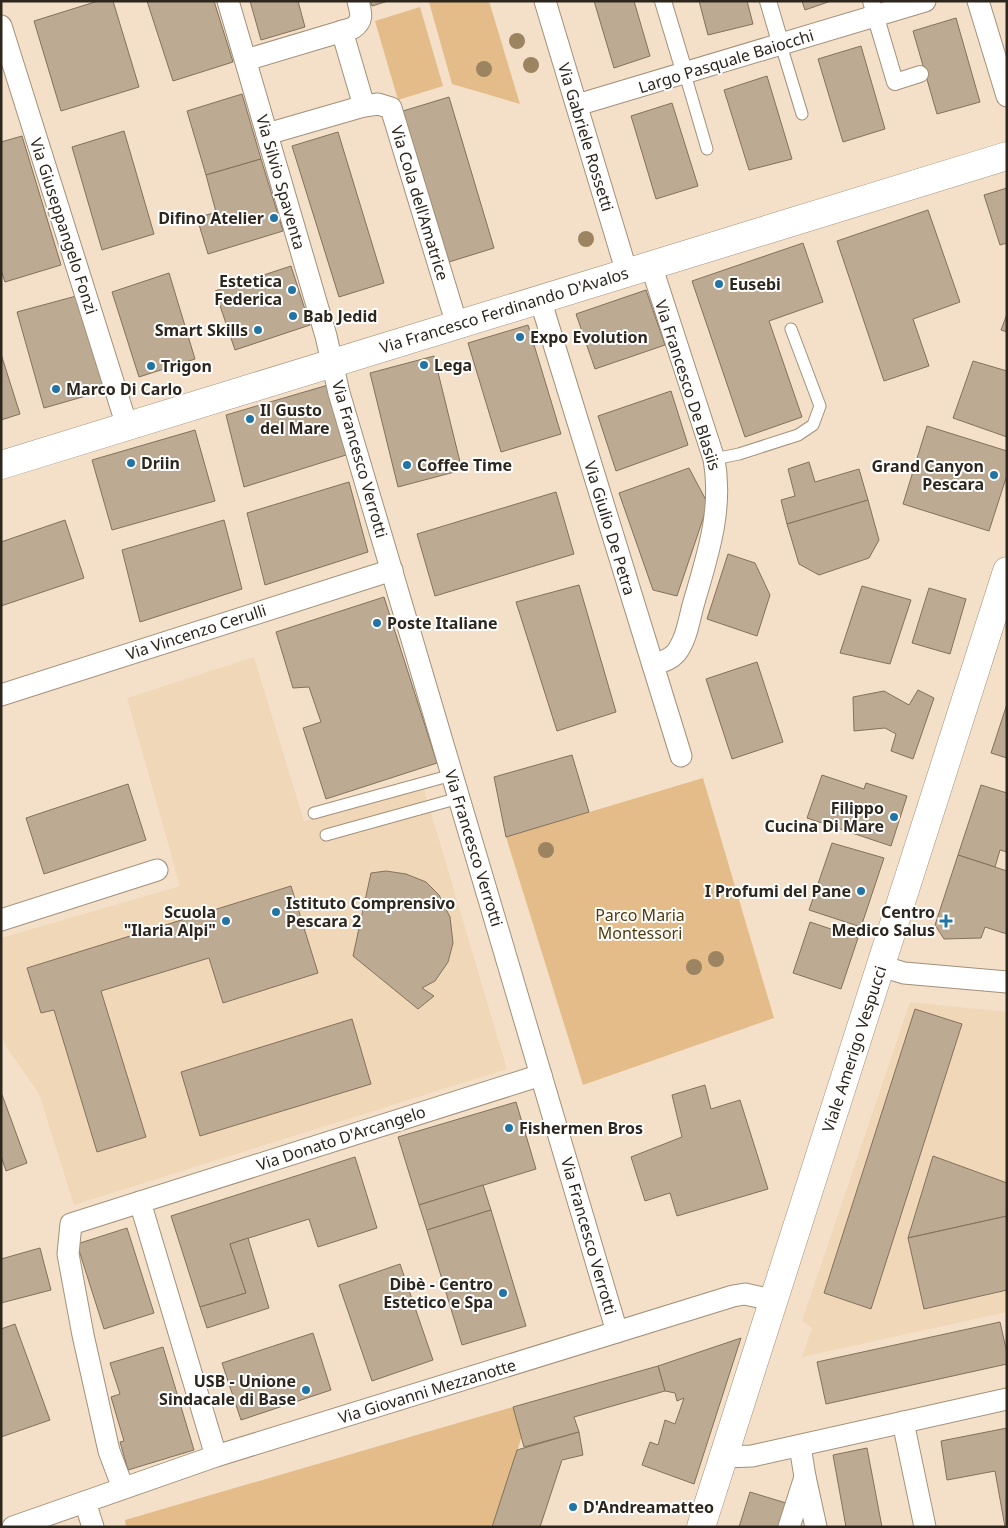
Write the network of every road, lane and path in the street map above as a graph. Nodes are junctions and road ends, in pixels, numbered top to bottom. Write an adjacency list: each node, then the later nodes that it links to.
1 (228, 1): 12 (street, Via Silvio Spaventa)
2 (358, 1): 10 (street)
3 (545, 1): 16 (street, Via Gabriele Rossetti)
4 (663, 1): 13 (street)
5 (768, 1): 11 (street)
6 (925, 1): 8 (street, Largo Pasquale Baiocchi)
7 (978, 1): 15 (street)
8 (873, 9): 11 (street, Largo Pasquale Baiocchi); 14 (street)
9 (1, 26): 27 (street, Via Giuseppangelo Fonzi)
10 (342, 31): 12 (street); 17 (street)
11 (781, 45): 13 (street, Largo Pasquale Baiocchi); 18 (lane)
12 (246, 60): 19 (street, Via Silvio Spaventa)
13 (685, 74): 16 (street, Largo Pasquale Baiocchi); 20 (lane)
14 (920, 74)
15 (1007, 96)
16 (577, 105): 22 (street, Via Gabriele Rossetti)
17 (364, 106): 19 (street, Via Cola dell'Amatrice); 24 (street, Via Cola dell'Amatrice)
18 (802, 114)
19 (267, 134): 26 (street, Via Silvio Spaventa)
20 (707, 149)
21 (1007, 156): 22 (street, Via Francesco Ferdinando D'Avalos)
22 (639, 269): 23 (street, Via Francesco Ferdinando D'Avalos); 28 (street, Via Francesco De Blasiis)
23 (540, 299): 24 (street, Via Francesco Ferdinando D'Avalos); 32 (street, Via Giulio De Petra)
24 (457, 325): 26 (street, Via Francesco Ferdinando D'Avalos)
25 (791, 329): 28 (lane)
26 (333, 363): 27 (street, Via Francesco Ferdinando D'Avalos); 30 (street, Via Francesco Verrotti)
27 (127, 426): 29 (street, Via Francesco Ferdinando D'Avalos)
28 (714, 459): 32 (street, Via Francesco De Blasiis)
29 (1, 465)
30 (392, 570): 33 (street, Via Vincenzo Cerulli); 35 (street, Via Francesco Verrotti)
31 (1007, 571): 41 (street, Viale Amerigo Vespucci)
32 (653, 666): 34 (street, Via Giulio De Petra)
33 (1, 695)
34 (681, 756)
35 (452, 776): 36 (street, Via Francesco Verrotti); 37 (lane)
36 (459, 798): 38 (lane); 43 (street, Via Francesco Verrotti)
37 (314, 813)
38 (326, 835)
39 (157, 870): 40 (street)
40 (1, 920)
41 (881, 966): 42 (street); 45 (street, Viale Amerigo Vespucci)
42 (1007, 982)
43 (541, 1075): 44 (street, Via Donato D'Arcangelo); 46 (street, Via Francesco Verrotti)
44 (140, 1202): 50 (street); 53 (street, Via Donato D'Arcangelo)
45 (772, 1300): 46 (street, Via Giovanni Mezzanotte); 51 (street, Viale Amerigo Vespucci)
46 (617, 1332): 50 (street, Via Giovanni Mezzanotte)
47 (1007, 1399): 48 (street)
48 (903, 1422): 49 (street); 60 (street)
49 (800, 1446): 51 (street); 52 (street)
50 (216, 1456): 53 (street, Via Giovanni Mezzanotte)
51 (722, 1456): 57 (street, Viale Amerigo Vespucci)
52 (805, 1477): 58 (street); 59 (street)
53 (123, 1488): 54 (street, Via Giovanni Mezzanotte)
54 (85, 1502): 55 (street, Via Giovanni Mezzanotte); 56 (street)
55 (13, 1527)
56 (92, 1527)
57 (701, 1527)
58 (789, 1527)
59 (816, 1527)
60 (926, 1527)

